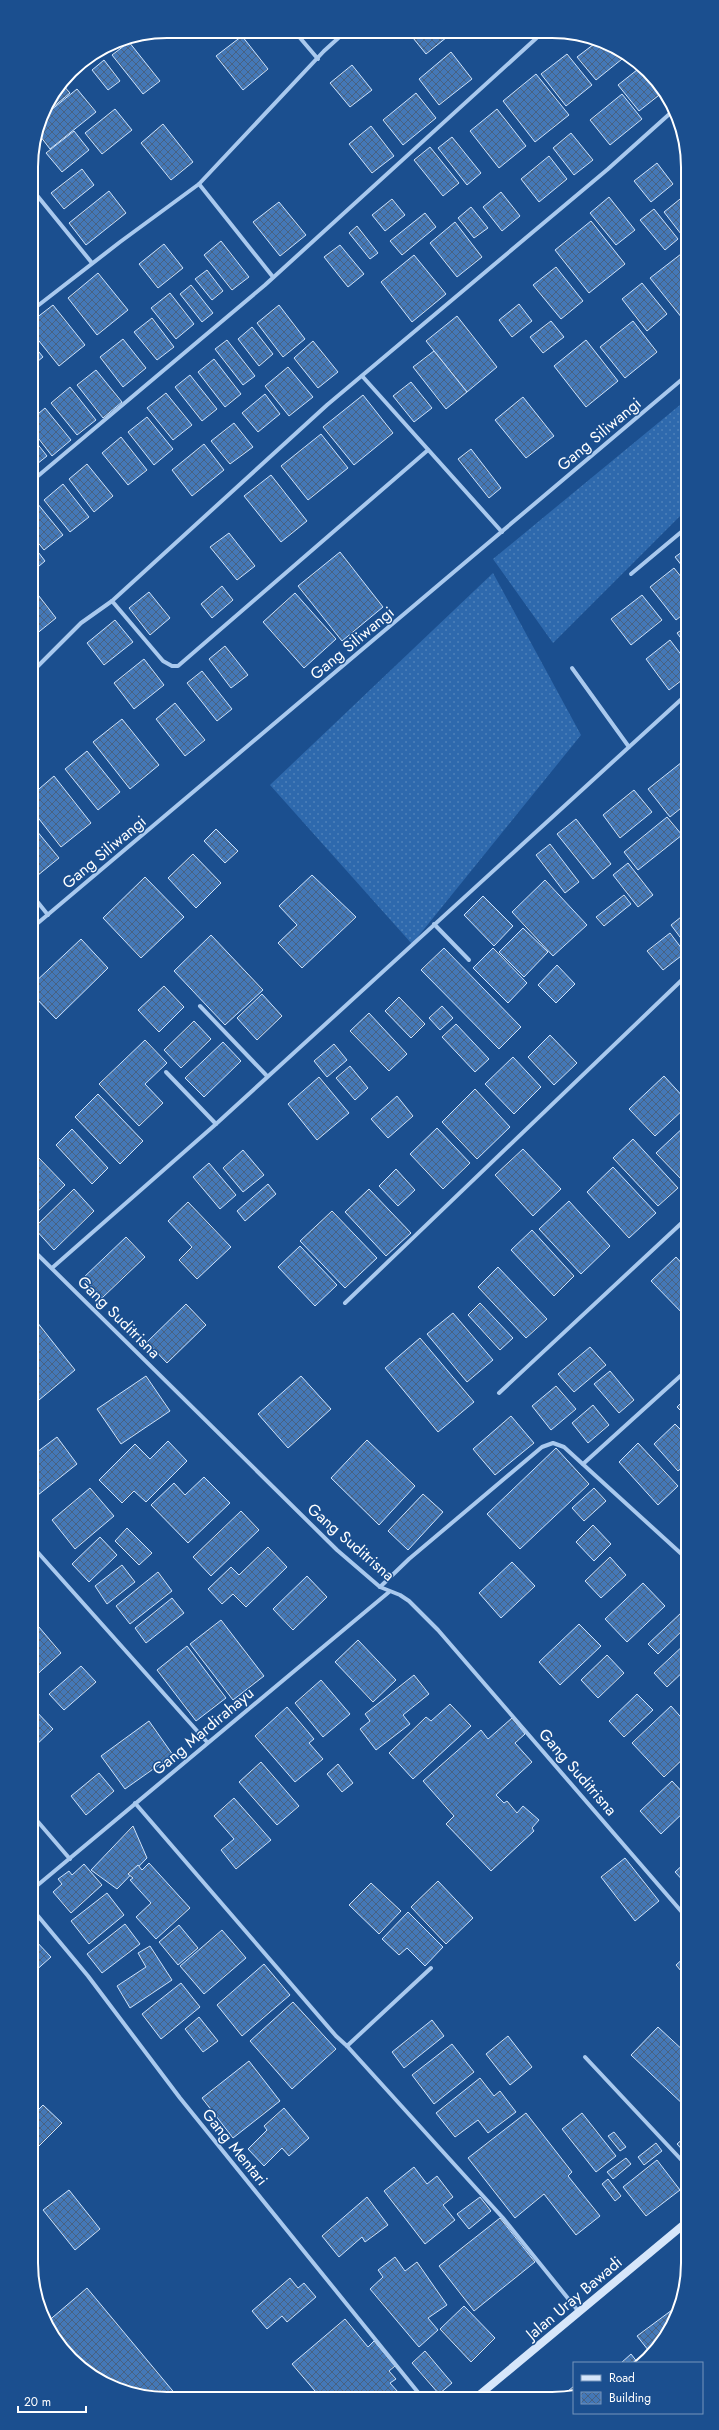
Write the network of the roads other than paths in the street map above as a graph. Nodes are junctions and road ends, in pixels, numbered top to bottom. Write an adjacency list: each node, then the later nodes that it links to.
1 (300, 38): 4 (street)
2 (339, 38): 4 (street)
3 (536, 38): 9 (street)
4 (318, 59): 6 (street)
5 (670, 114): 11 (street)
6 (200, 184): 8 (street); 9 (street)
7 (38, 197): 8 (street)
8 (92, 263): 10 (street)
9 (273, 277): 14 (street)
10 (38, 305)
11 (363, 377): 13 (street); 18 (street)
12 (681, 380): 15 (street, Gang Siliwangi)
13 (428, 450): 15 (street); 18 (street)
14 (38, 476)
15 (502, 532): 24 (street, Gang Siliwangi)
16 (681, 532): 17 (street)
17 (631, 574)
18 (112, 601): 19 (street)
19 (38, 666)
20 (572, 668): 22 (street)
21 (681, 700): 22 (street)
22 (629, 747): 26 (street)
23 (38, 902): 24 (street)
24 (48, 915): 25 (street, Gang Siliwangi)
25 (38, 923)
26 (434, 924): 27 (street); 31 (street)
27 (469, 960)
28 (681, 981): 36 (street)
29 (200, 1006): 31 (street)
30 (166, 1072): 32 (street)
31 (267, 1076): 32 (street)
32 (216, 1124): 35 (street)
33 (681, 1224): 38 (street)
34 (38, 1255): 35 (street, Gang Suditrisna)
35 (52, 1268): 42 (street, Gang Suditrisna)
36 (345, 1304)
37 (681, 1375): 39 (street)
38 (499, 1393)
39 (583, 1464): 41 (street); 42 (street)
40 (38, 1553): 44 (street)
41 (681, 1554)
42 (380, 1587): 43 (street, Gang Suditrisna)
43 (389, 1592): 44 (street, Gang Mardirahayu); 49 (street, Gang Suditrisna)
44 (207, 1742): 45 (street, Gang Mardirahayu)
45 (135, 1803): 47 (street, Gang Mardirahayu); 52 (street)
46 (38, 1822): 47 (street)
47 (70, 1859): 48 (street, Gang Mardirahayu)
48 (38, 1885)
49 (681, 1911)
50 (38, 1916): 57 (street, Gang Mentari)
51 (431, 1968): 52 (street)
52 (347, 2046): 56 (street)
53 (585, 2057): 54 (street)
54 (681, 2160)
55 (681, 2226): 56 (street, Jalan Uray Bawadi)
56 (579, 2312): 58 (street, Jalan Uray Bawadi)
57 (419, 2392)
58 (483, 2392)

